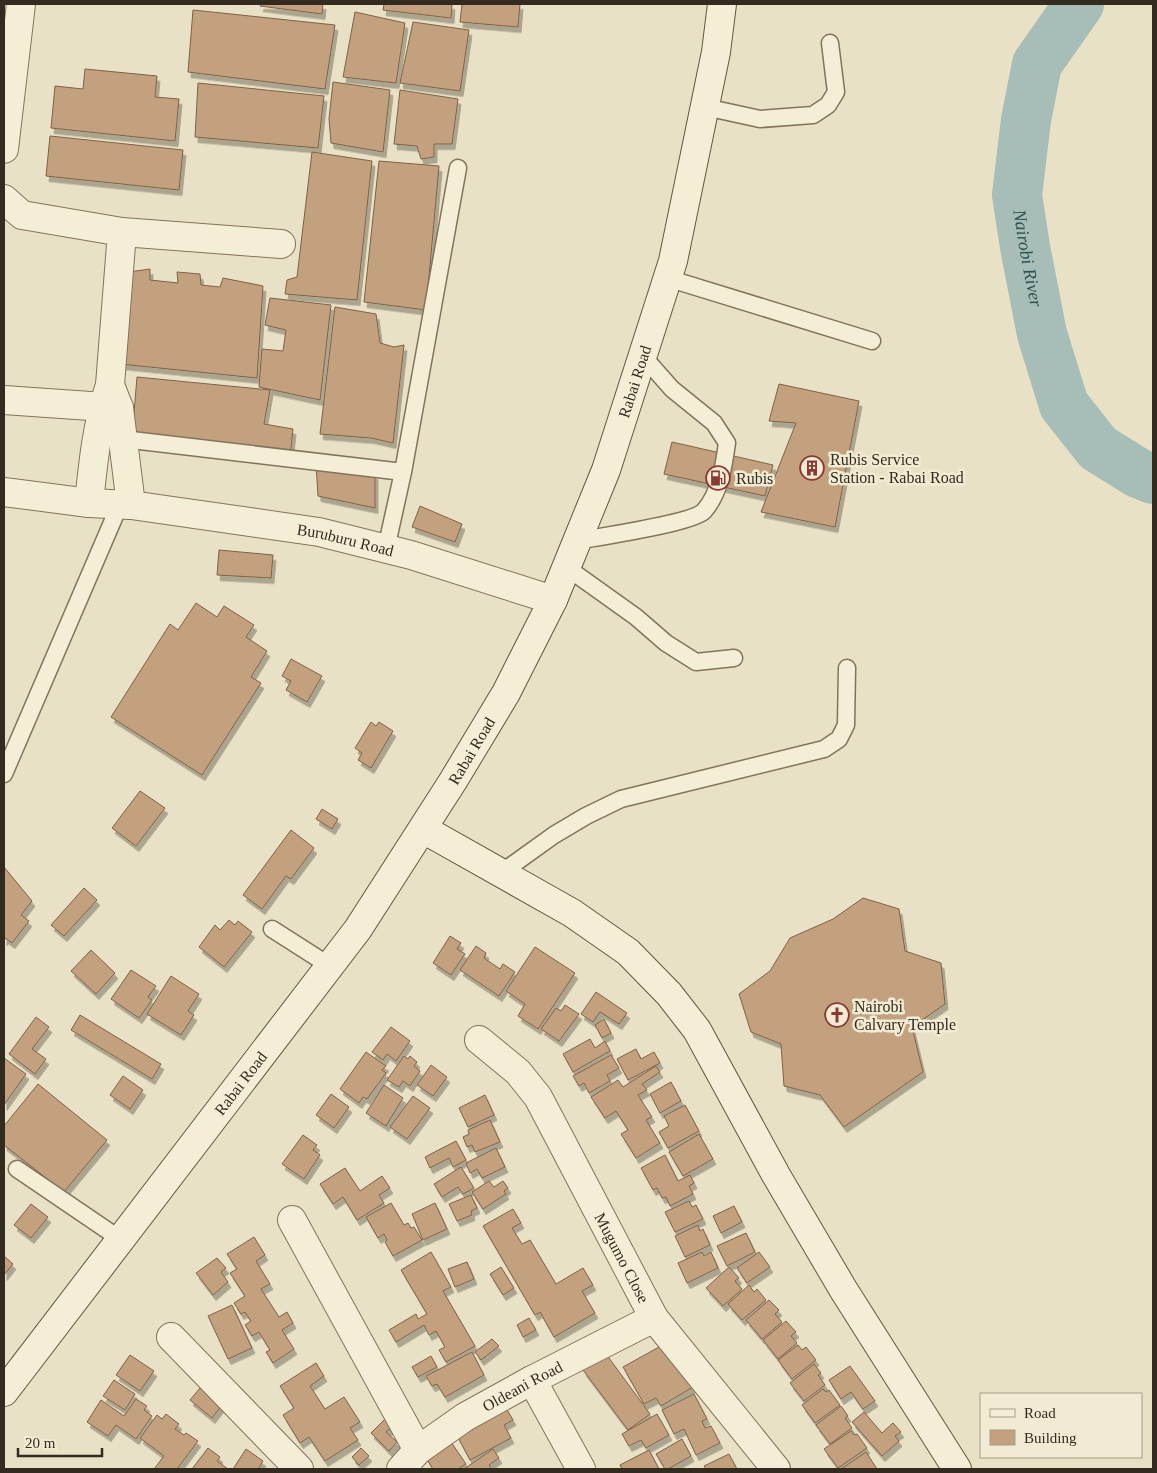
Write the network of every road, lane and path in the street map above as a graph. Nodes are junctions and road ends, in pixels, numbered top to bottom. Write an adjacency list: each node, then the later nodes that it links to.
1 (21, 4): 5 (street)
2 (722, 4): 4 (street, Rabai Road)
3 (830, 43): 4 (lane)
4 (705, 107): 10 (street, Rabai Road)
5 (4, 149)
6 (458, 168): 16 (lane)
7 (4, 200): 8 (street)
8 (122, 232): 9 (street); 14 (street)
9 (281, 244)
10 (667, 278): 11 (lane); 12 (street, Rabai Road)
11 (872, 341)
12 (642, 355): 20 (street, Rabai Road); 20 (lane)
13 (4, 400): 14 (street)
14 (111, 400): 15 (street); 18 (street)
15 (123, 439): 16 (lane); 19 (street)
16 (403, 472): 21 (lane)
17 (4, 492): 18 (street, Buruburu Road)
18 (89, 502): 19 (street, Buruburu Road)
19 (125, 505): 21 (street, Buruburu Road); 26 (lane)
20 (576, 540): 22 (street, Rabai Road)
21 (386, 550): 23 (street, Buruburu Road)
22 (566, 566): 23 (street, Rabai Road); 24 (lane)
23 (553, 600): 27 (street, Rabai Road)
24 (734, 658)
25 (847, 668): 28 (lane)
26 (4, 774)
27 (423, 829): 28 (street); 30 (street, Rabai Road)
28 (501, 873): 43 (street)
29 (272, 929): 30 (lane)
30 (330, 966): 34 (street, Rabai Road)
31 (479, 1040): 35 (street, Mugumo Close)
32 (17, 1169): 34 (lane)
33 (292, 1220): 39 (street)
34 (120, 1239): 38 (street, Rabai Road)
35 (654, 1318): 37 (street, Oldeani Road); 42 (street, Mugumo Close)
36 (170, 1337): 40 (street)
37 (532, 1380): 39 (street, Oldeani Road); 41 (street)
38 (5, 1389)
39 (410, 1460)
40 (299, 1469)
41 (581, 1469)
42 (776, 1469)
43 (957, 1469)

